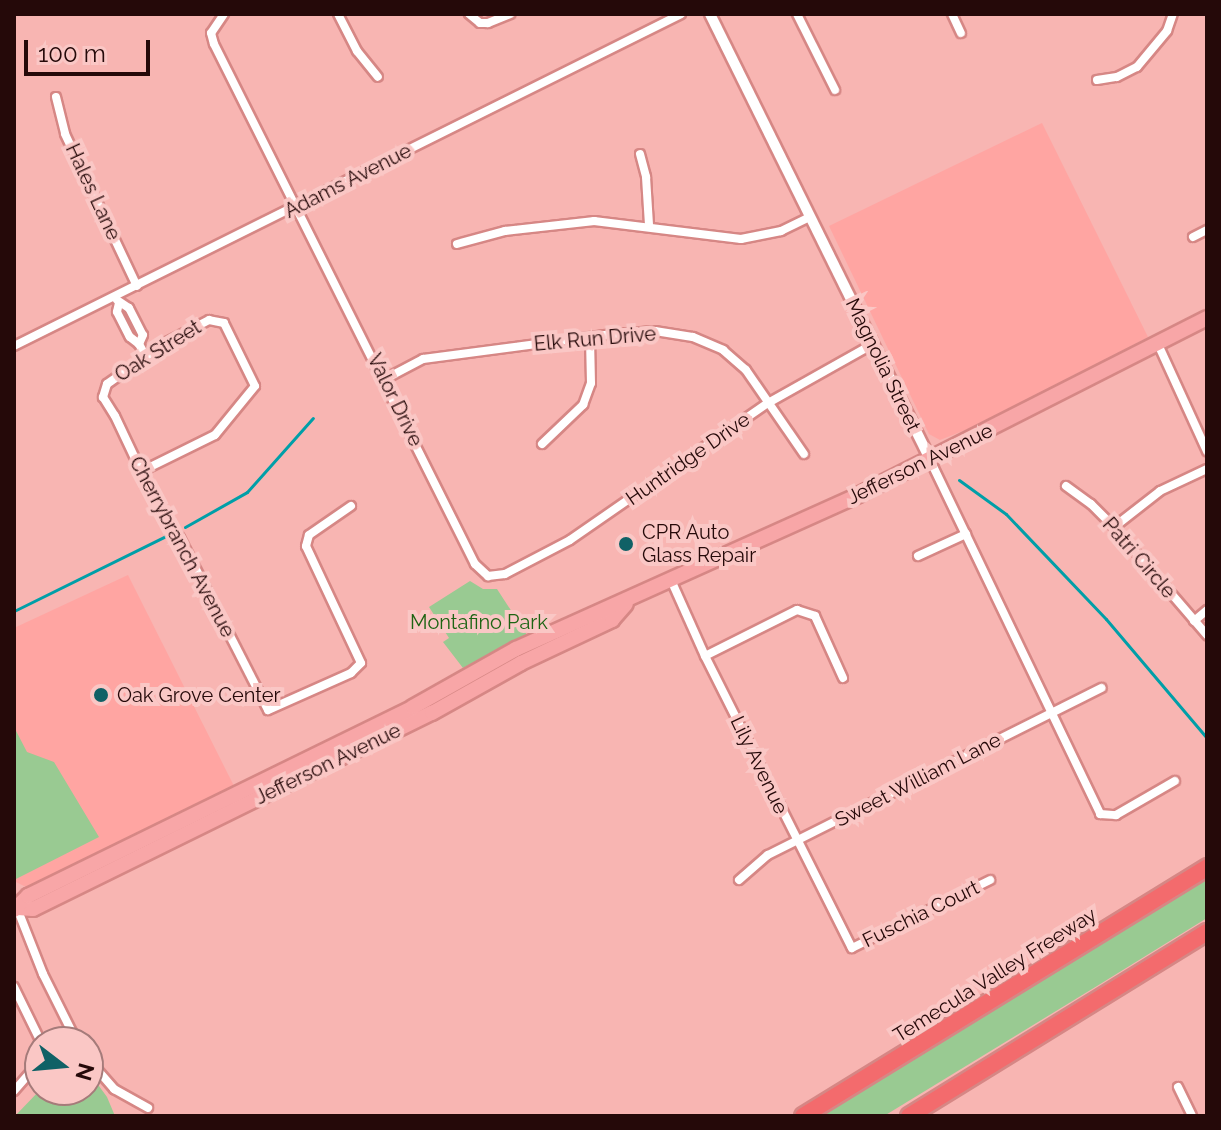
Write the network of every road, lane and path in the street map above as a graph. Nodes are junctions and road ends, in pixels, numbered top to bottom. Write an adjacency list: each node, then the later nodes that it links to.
1 (224, 14): 16 (street, Valor Drive)
2 (338, 14): 11 (street)
3 (469, 14): 4 (street)
4 (510, 14)
5 (681, 14): 16 (street, Adams Avenue)
6 (710, 14): 17 (street, Magnolia Street)
7 (797, 14): 13 (street)
8 (952, 14): 10 (street)
9 (1173, 14): 12 (street)
10 (961, 33)
11 (378, 77)
12 (1097, 80)
13 (835, 90)
14 (56, 97): 22 (street, Hales Lane)
15 (640, 154): 18 (street)
16 (298, 206): 22 (street, Adams Avenue); 33 (street, Valor Drive)
17 (810, 217): 18 (street); 30 (street, Magnolia Street)
18 (649, 225): 21 (street)
19 (1207, 230): 20 (street)
20 (1193, 237)
21 (457, 244)
22 (137, 286): 23 (street, Adams Avenue)
23 (117, 300): 25 (street); 26 (street); 31 (street, Adams Avenue)
24 (1207, 318): 28 (main road, Jefferson Avenue)
25 (137, 323): 26 (street); 29 (street)
26 (125, 329): 29 (street)
27 (590, 340): 33 (street, Elk Run Drive); 35 (street, Elk Run Drive); 36 (street)
28 (1157, 342): 37 (street); 39 (main road, Jefferson Avenue)
29 (139, 344): 32 (street)
30 (873, 344): 35 (street, Huntridge Drive); 39 (street, Magnolia Street)
31 (14, 346)
32 (146, 357): 34 (street, Oak Street); 41 (street, Oak Street)
33 (385, 379): 47 (street, Valor Drive)
34 (107, 384): 41 (street, Cherrybranch Avenue)
35 (768, 403): 38 (street, Elk Run Drive); 47 (street, Huntridge Drive)
36 (542, 444)
37 (1207, 451)
38 (804, 454)
39 (930, 460): 45 (street, Magnolia Street); 48 (main road, Jefferson Avenue)
40 (1207, 469): 44 (street)
41 (142, 471): 43 (street, Cherrybranch Avenue)
42 (1066, 486): 44 (street, Patri Circle)
43 (351, 506)
44 (1114, 527): 51 (street, Patri Circle)
45 (966, 534): 46 (street); 57 (street, Magnolia Street)
46 (918, 556)
47 (505, 574)
48 (671, 580): 49 (main road, Jefferson Avenue); 53 (street, Lily Avenue)
49 (629, 601): 56 (main road, Jefferson Avenue); 58 (main road, Jefferson Avenue)
50 (1207, 610): 51 (street)
51 (1194, 621): 52 (street, Patri Circle)
52 (1207, 635)
53 (705, 656): 54 (street); 60 (street, Lily Avenue)
54 (843, 678)
55 (1102, 688): 57 (street, Sweet William Lane)
56 (413, 707): 58 (main road); 64 (main road, Jefferson Avenue)
57 (1051, 713): 59 (street, Magnolia Street); 60 (street, Sweet William Lane)
58 (303, 777): 64 (main road, Jefferson Avenue)
59 (1175, 781)
60 (796, 841): 62 (street, Sweet William Lane); 66 (street, Lily Avenue)
61 (1207, 867): 73 (highway, Temecula Valley Freeway)
62 (739, 880)
63 (990, 880): 66 (street, Fuschia Court)
64 (15, 906): 69 (street)
65 (1207, 932): 74 (highway)
66 (852, 948)
67 (14, 987): 68 (street)
68 (33, 1026)
69 (69, 1026)
70 (104, 1077): 72 (street)
71 (1178, 1087): 75 (street)
72 (148, 1108)
73 (803, 1116)
74 (909, 1116)
75 (1192, 1116)

